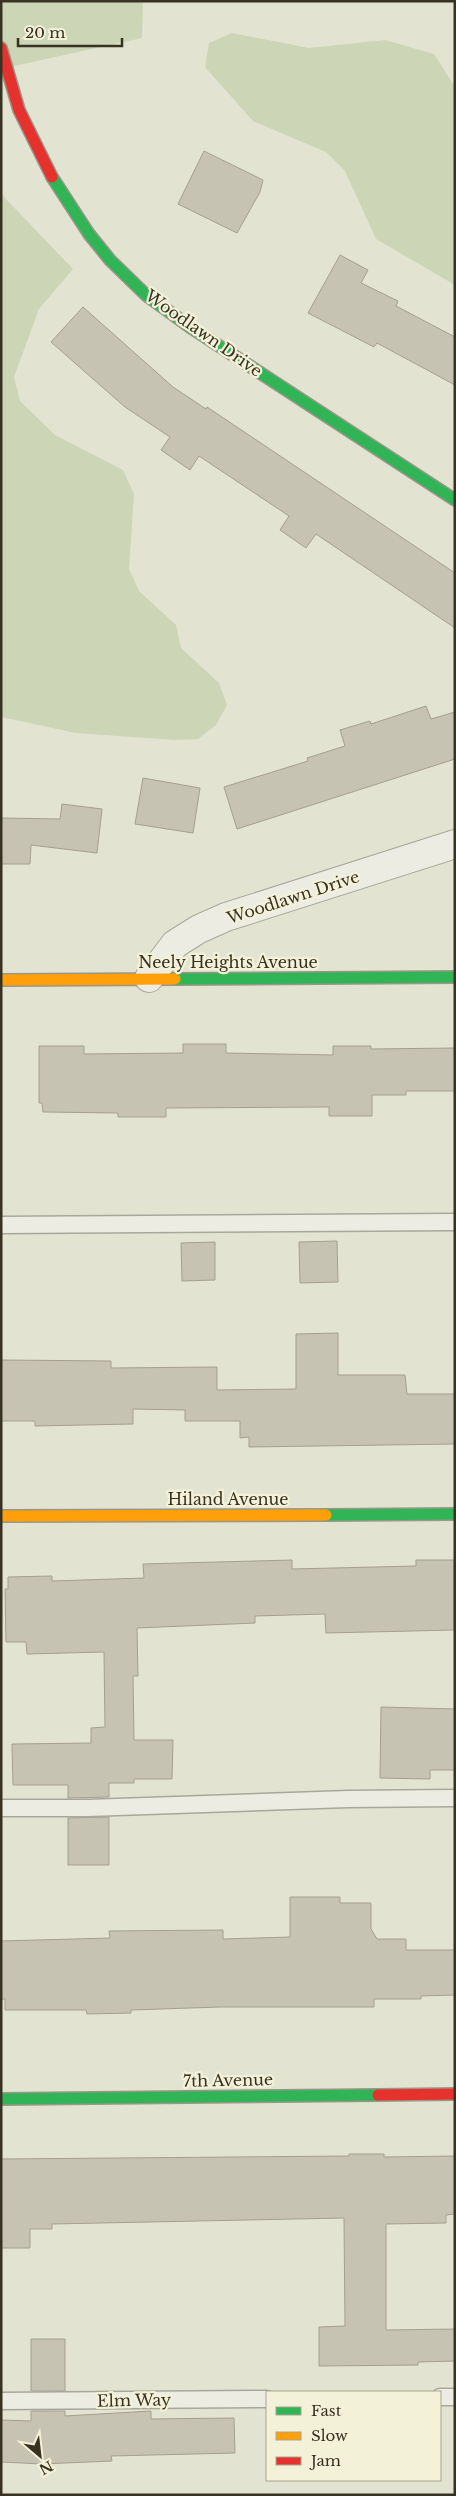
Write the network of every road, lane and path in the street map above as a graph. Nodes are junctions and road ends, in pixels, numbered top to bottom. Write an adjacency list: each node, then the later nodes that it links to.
1 (1, 48): 2 (street, Woodlawn Drive)
2 (455, 500)
3 (455, 844): 5 (street, Woodlawn Drive)
4 (455, 977): 5 (street, Neely Heights Avenue)
5 (149, 978): 6 (street, Neely Heights Avenue)
6 (1, 980)
7 (455, 1222): 8 (lane)
8 (1, 1225)
9 (455, 1514): 10 (street, Hiland Avenue)
10 (1, 1516)
11 (455, 1798): 12 (lane)
12 (1, 1808)
13 (455, 2094): 14 (street, 7th Avenue)
14 (1, 2099)
15 (441, 2397): 16 (lane)
16 (455, 2397)
17 (266, 2399): 18 (lane, Elm Way)
18 (1, 2401)

